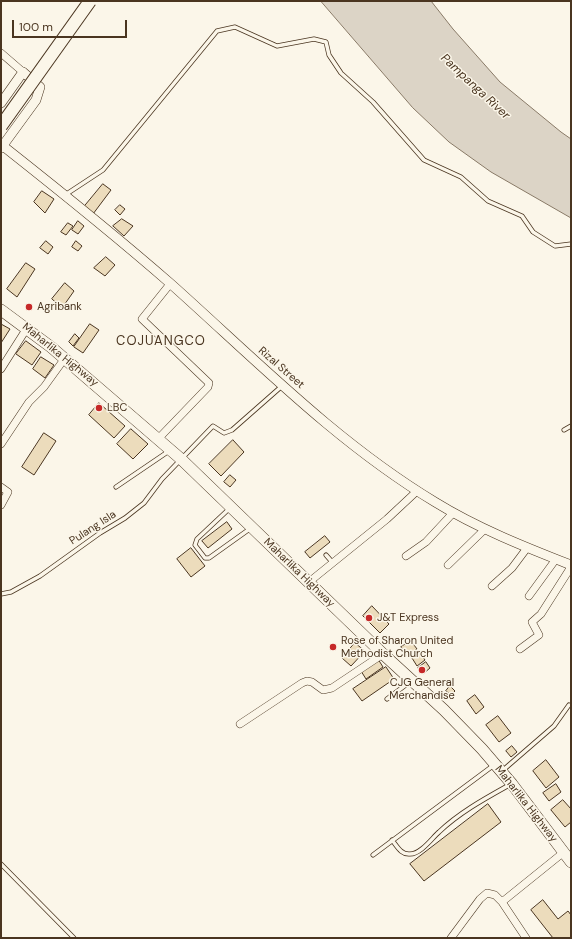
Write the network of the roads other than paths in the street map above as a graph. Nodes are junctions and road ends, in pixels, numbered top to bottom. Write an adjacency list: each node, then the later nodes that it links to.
1 (90, 1): 5 (highway, bridge)
2 (1, 53): 3 (street)
3 (23, 72): 4 (street); 6 (street, Rizal Street)
4 (1, 103)
5 (1, 126)
6 (2, 147): 7 (street, Rizal Street)
7 (66, 195): 8 (lane); 9 (street, Rizal Street)
8 (571, 244)
9 (170, 284): 14 (street, Rizal Street); 17 (street)
10 (1, 310): 11 (main road, Maharlika Highway)
11 (27, 328): 12 (main road, Maharlika Highway); 13 (street)
12 (65, 358): 17 (main road, Maharlika Highway); 18 (street)
13 (1, 370)
14 (282, 386): 20 (lane, Pulang Isla); 23 (street, Rizal Street)
15 (571, 426): 16 (lane)
16 (564, 430)
17 (158, 439): 19 (main road, Maharlika Highway)
18 (1, 444)
19 (170, 450): 20 (main road, Maharlika Highway); 22 (lane)
20 (181, 459): 25 (main road, Maharlika Highway); 38 (lane, Pulang Isla)
21 (1, 487): 24 (street)
22 (116, 487)
23 (417, 491): 26 (street, Rizal Street); 33 (street)
24 (1, 505)
25 (231, 507): 27 (main road, Maharlika Highway); 27 (lane)
26 (453, 513): 28 (street, Rizal Street); 31 (street)
27 (252, 528): 36 (main road, Maharlika Highway)
28 (485, 528): 29 (street, Rizal Street); 34 (street)
29 (527, 548): 32 (street, Rizal Street); 37 (street)
30 (326, 555): 33 (lane)
31 (406, 556)
32 (556, 559): 35 (street, Rizal Street); 39 (street)
33 (333, 563): 36 (street)
34 (448, 565)
35 (571, 566): 40 (street)
36 (309, 582): 41 (main road, Maharlika Highway)
37 (492, 586)
38 (1, 594)
39 (529, 596)
40 (520, 649)
41 (383, 654): 42 (main road, Maharlika Highway); 45 (street)
42 (412, 680): 43 (lane); 46 (main road, Maharlika Highway)
43 (387, 700)
44 (569, 705): 46 (lane)
45 (240, 724)
46 (498, 768): 47 (main road, Maharlika Highway); 48 (lane)
47 (512, 784): 48 (lane); 50 (main road, Maharlika Highway)
48 (392, 840): 49 (lane)
49 (372, 855)
50 (568, 856): 52 (street)
51 (1, 864): 53 (lane)
52 (502, 902): 54 (street); 55 (street)
53 (74, 938)
54 (451, 938)
55 (526, 938)

